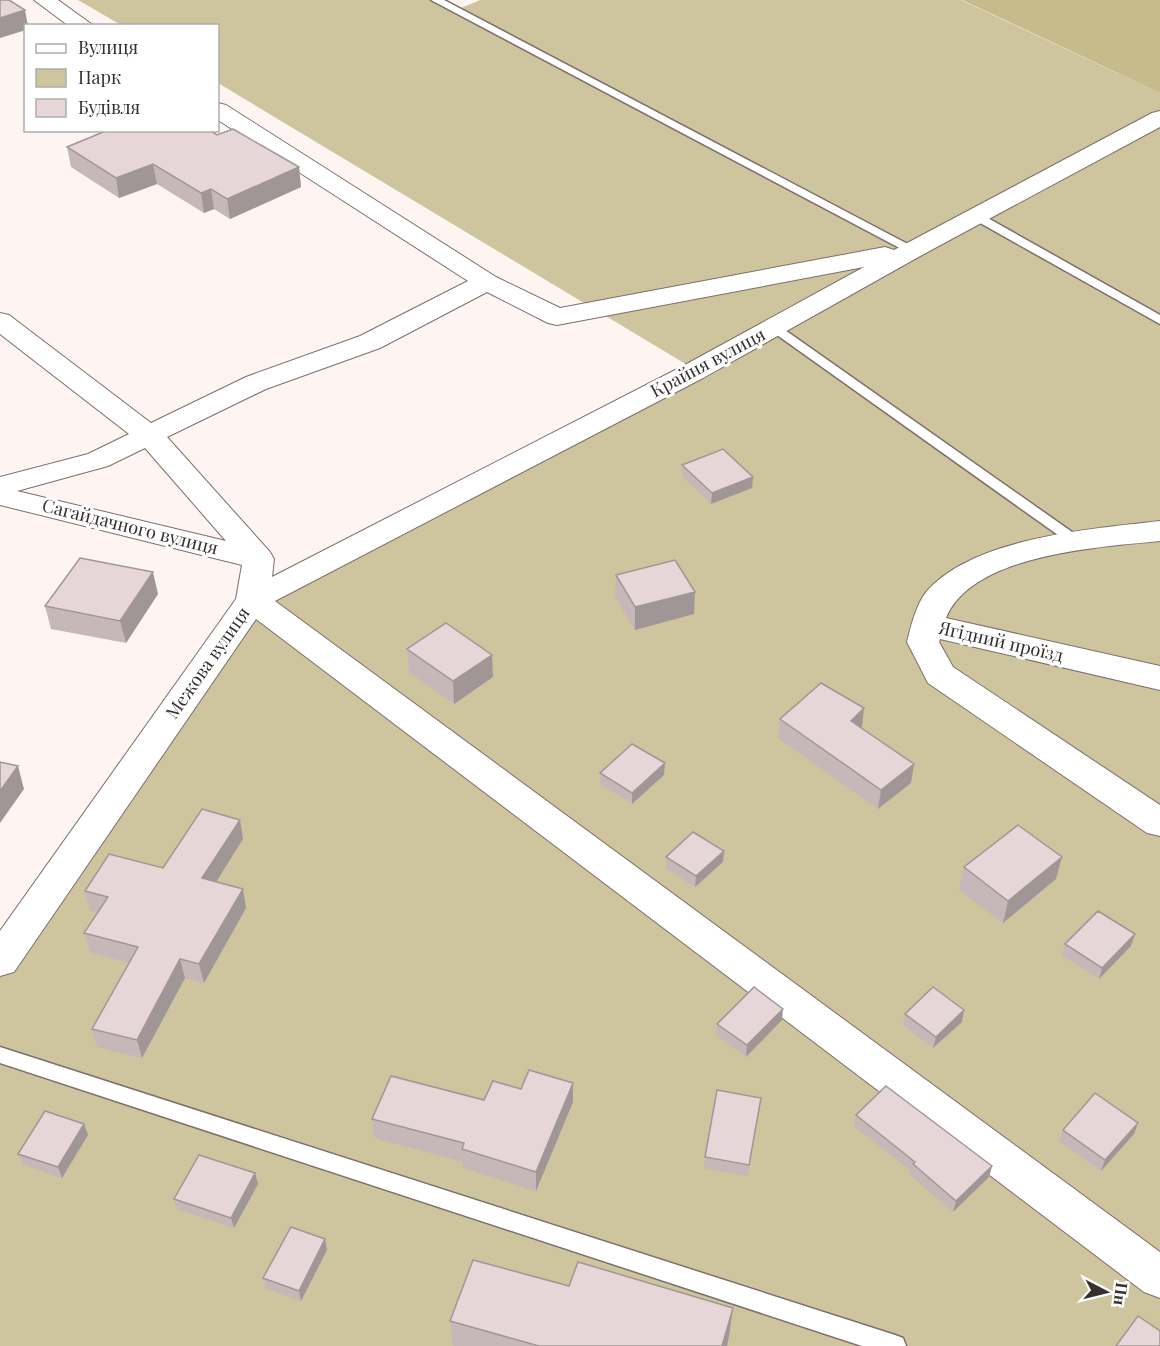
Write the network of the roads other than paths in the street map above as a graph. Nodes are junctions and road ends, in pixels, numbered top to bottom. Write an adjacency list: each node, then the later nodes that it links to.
1 (44, 0): 3 (street)
2 (436, 0): 7 (lane)
3 (81, 24)
4 (219, 111): 8 (street)
5 (1160, 118): 6 (street, Крайня вулиця)
6 (977, 216): 7 (street, Крайня вулиця); 9 (lane)
7 (913, 250): 8 (street); 11 (street, Крайня вулиця)
8 (487, 282): 12 (street)
9 (1160, 320)
10 (0, 321): 12 (street)
11 (775, 327): 16 (lane); 18 (street, Крайня вулиця)
12 (148, 435): 13 (street); 17 (street)
13 (0, 486)
14 (0, 496): 17 (street, Сагайдачного вулиця)
15 (1160, 531): 16 (street, Ягідний проїзд)
16 (1077, 542): 19 (street, Ягідний проїзд)
17 (259, 559): 18 (street, Межова вулиця)
18 (252, 600): 22 (street, Межова вулиця); 24 (street)
19 (927, 625): 20 (street, Ягідний проїзд); 21 (street)
20 (1160, 678)
21 (1160, 823)
22 (6, 943)
23 (0, 1055): 25 (lane)
24 (1160, 1278)
25 (895, 1346)

